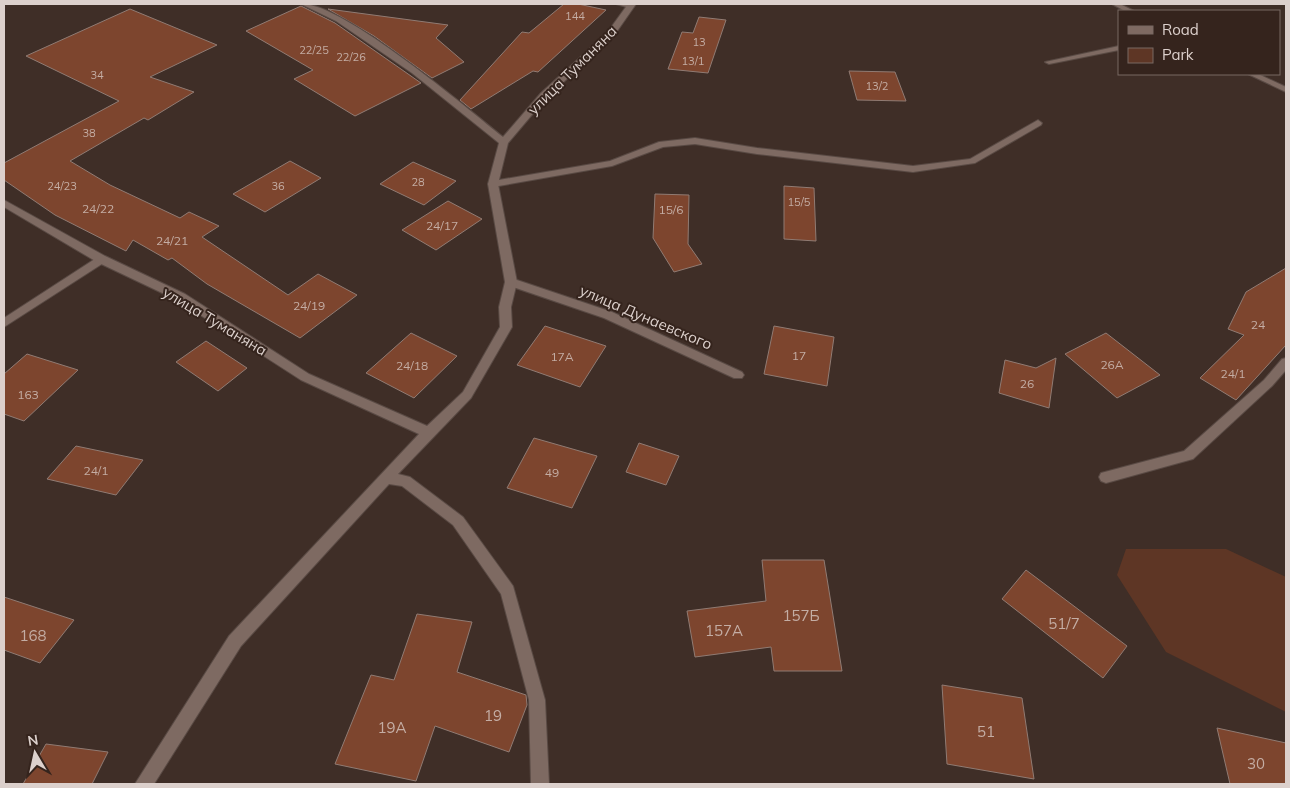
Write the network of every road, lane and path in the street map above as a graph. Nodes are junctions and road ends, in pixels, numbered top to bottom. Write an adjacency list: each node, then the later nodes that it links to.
1 (305, 4): 10 (street)
2 (1115, 4): 4 (street)
3 (627, 5): 10 (street, улица Туманяна)
4 (1128, 10)
5 (1118, 48): 6 (street)
6 (1049, 62)
7 (1254, 75): 8 (street)
8 (1286, 90)
9 (1038, 123): 11 (street)
10 (504, 142): 11 (street, улица Туманяна)
11 (492, 184): 14 (street, улица Туманяна)
12 (4, 203): 13 (street, улица Туманяна)
13 (101, 259): 15 (street); 18 (street, улица Туманяна)
14 (511, 282): 17 (street, улица Дунаевского); 18 (street, улица Туманяна)
15 (4, 323)
16 (1286, 362): 19 (street)
17 (738, 375)
18 (429, 432): 20 (street, улица Туманяна)
19 (1106, 477)
20 (388, 478): 21 (street, улица Туманяна); 22 (street)
21 (144, 784)
22 (540, 784)

